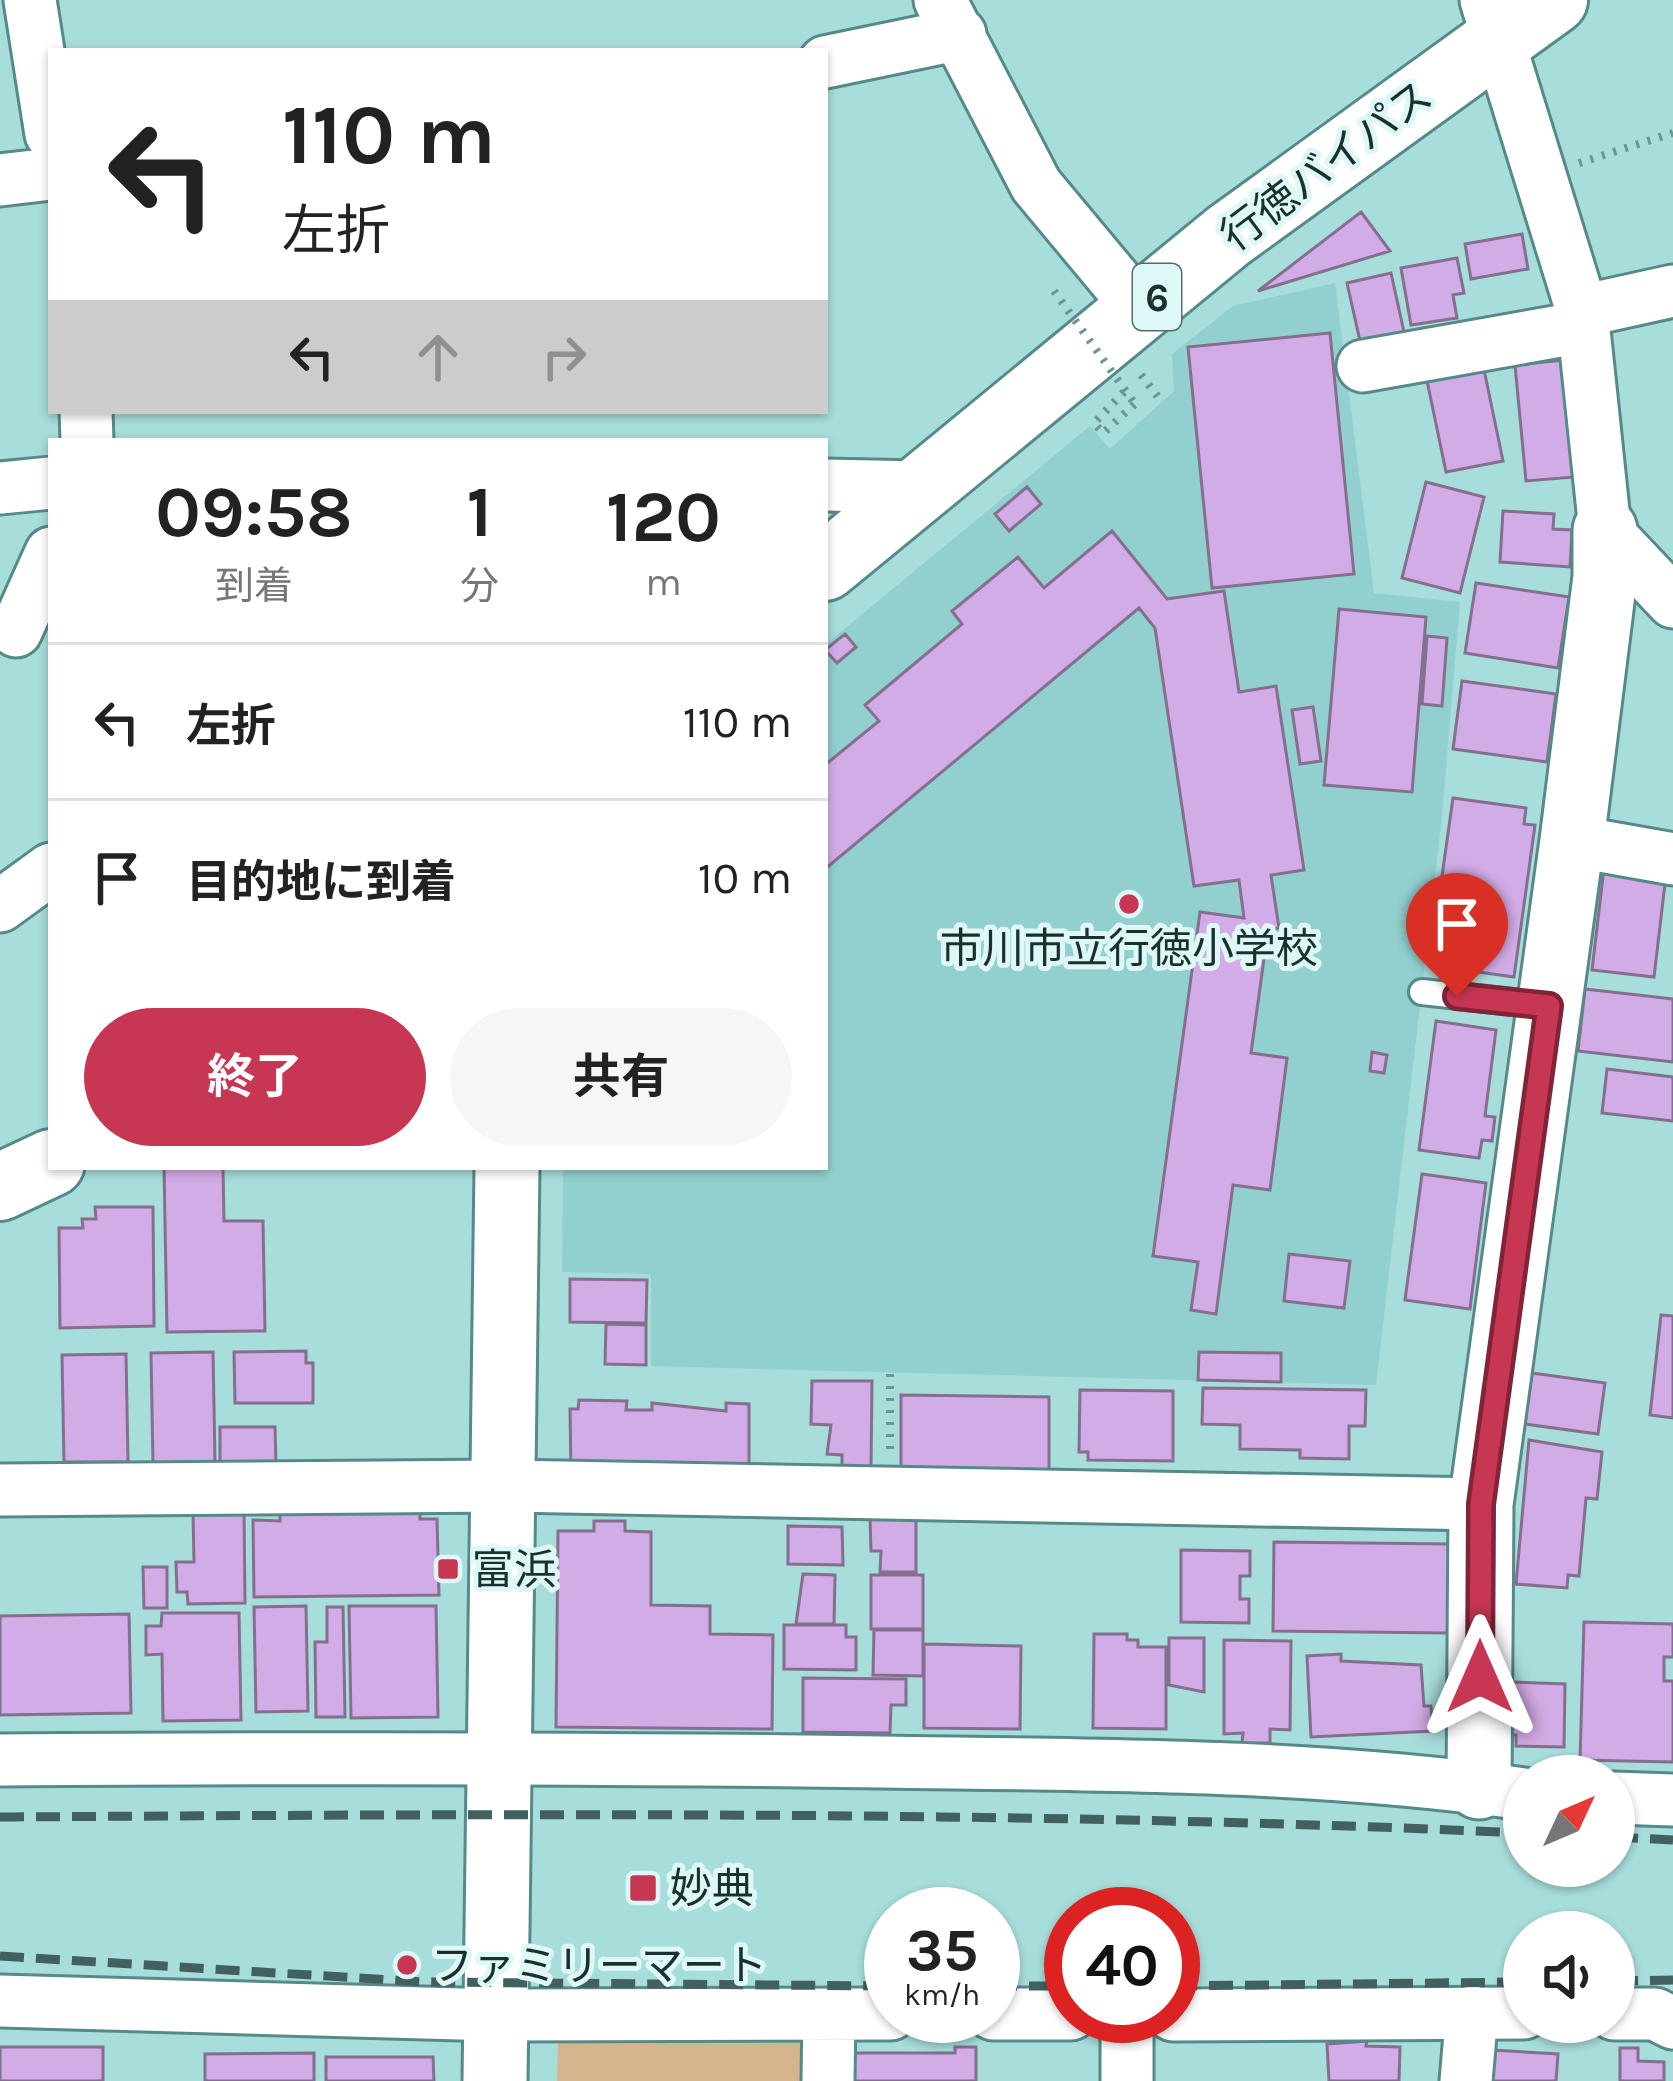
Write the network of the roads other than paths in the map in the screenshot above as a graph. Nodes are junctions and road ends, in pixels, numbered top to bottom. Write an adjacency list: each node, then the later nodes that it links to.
1 (30, 0): 6 (street)
2 (1554, 0): 4 (main road, 行徳バイパス / 6)
3 (950, 17): 5 (street); 11 (street)
4 (1491, 19): 10 (street); 11 (main road, 行徳バイパス / 6)
5 (828, 61)
6 (48, 115)
7 (48, 174): 8 (street)
8 (0, 180)
9 (1673, 291): 10 (street)
10 (1583, 319): 12 (street); 17 (street)
11 (1140, 341): 15 (main road, 行徳バイパス / 6)
12 (1363, 366)
13 (48, 483): 16 (street)
14 (828, 485): 15 (street)
15 (921, 487): 19 (main road, 行徳バイパス / 6)
16 (0, 488)
17 (1605, 530): 20 (street); 22 (street)
18 (48, 562): 21 (street)
19 (828, 564)
20 (1673, 602)
21 (22, 636)
22 (1572, 841): 23 (street); 27 (street)
23 (1673, 860)
24 (48, 871): 25 (street)
25 (0, 906)
26 (1422, 992): 27 (lane)
27 (1549, 1006): 33 (street)
28 (48, 1164): 30 (main road)
29 (507, 1170): 31 (street)
30 (0, 1187)
31 (502, 1486): 32 (street); 33 (street); 34 (street)
32 (0, 1490)
33 (1481, 1504): 36 (street)
34 (499, 1758): 35 (street); 36 (street); 46 (street)
35 (0, 1760)
36 (1502, 1791)
37 (1635, 1799): 38 (street)
38 (1673, 1800)
39 (0, 2001): 46 (street)
40 (1472, 2012): 41 (street); 44 (street); 52 (street)
41 (1503, 2013)
42 (829, 2014): 43 (street); 46 (street); 50 (street)
43 (864, 2014)
44 (1200, 2014)
45 (1635, 2014): 47 (street)
46 (496, 2015): 49 (street)
47 (1673, 2023)
48 (1127, 2043): 51 (street)
49 (495, 2081)
50 (828, 2081)
51 (1126, 2081)
52 (1466, 2081)

